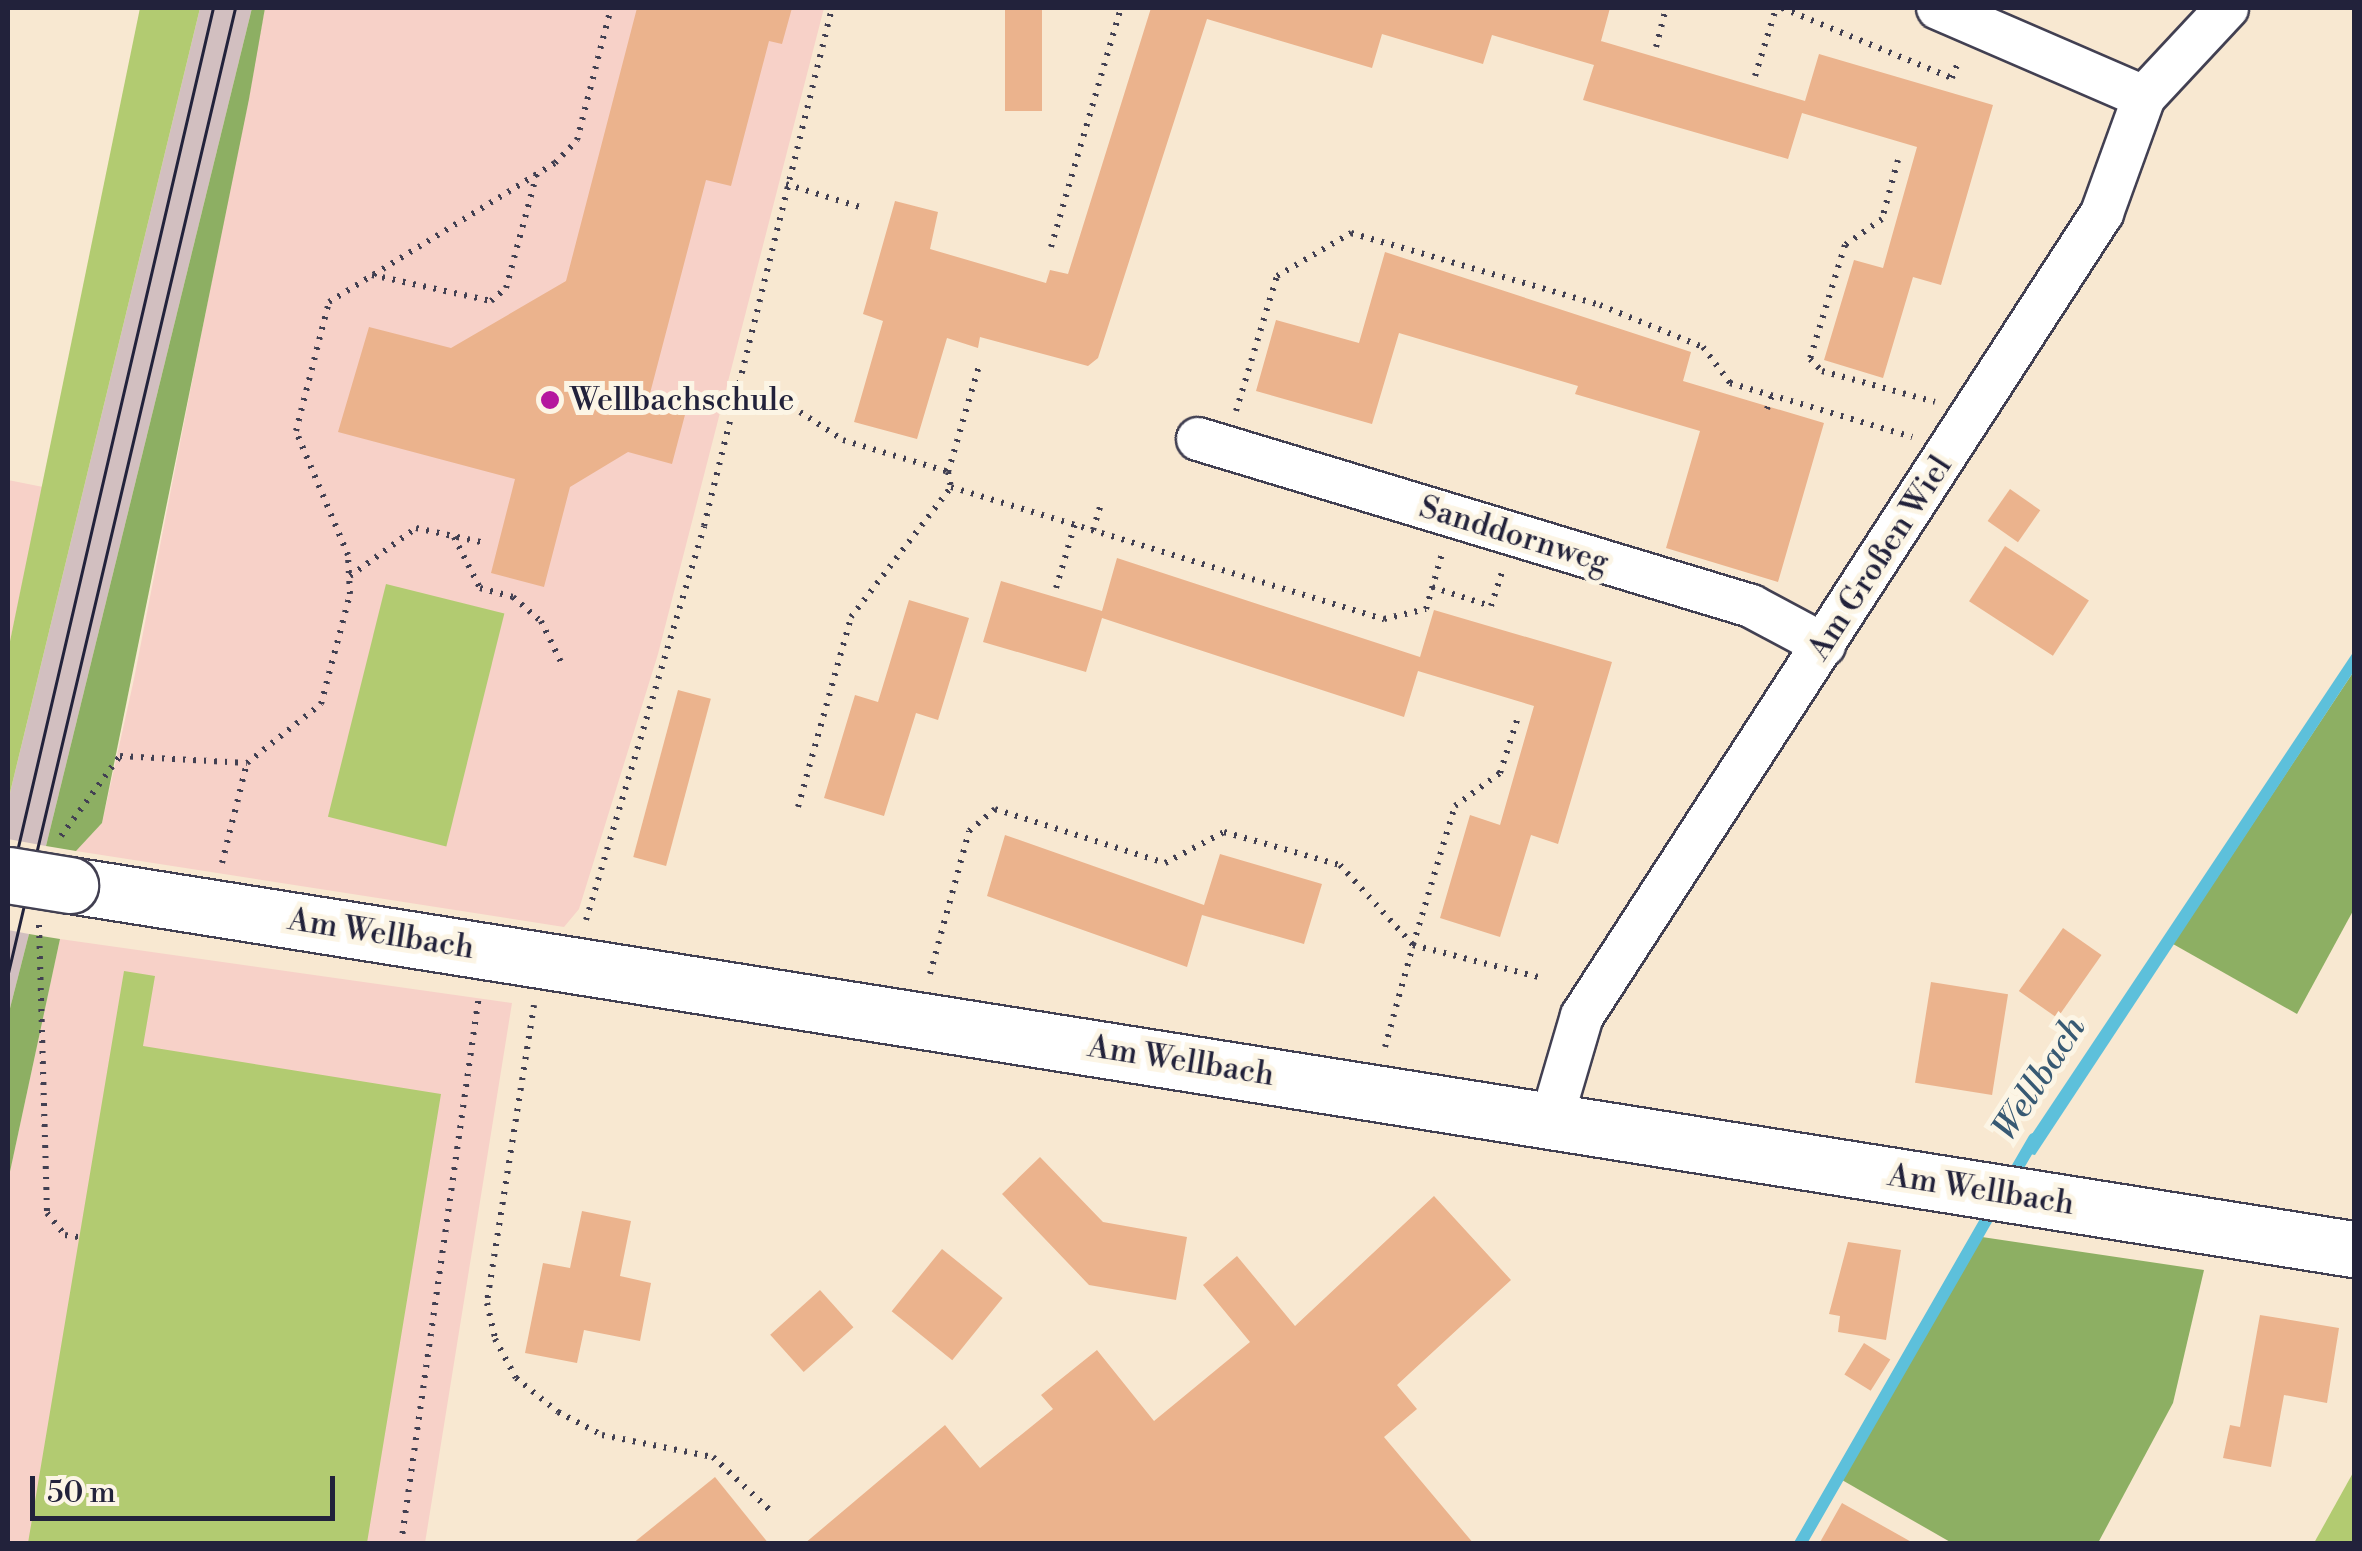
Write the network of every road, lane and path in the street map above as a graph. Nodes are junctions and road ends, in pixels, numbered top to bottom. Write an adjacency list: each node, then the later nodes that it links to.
1 (611, 8): 13 (path)
2 (832, 8): 14 (path)
3 (1121, 8): 16 (path)
4 (1666, 8): 8 (path)
5 (1779, 8): 9 (path); 10 (path)
6 (1938, 8): 11 (street)
7 (2227, 8): 11 (street, Am Großen Wiel)
8 (1656, 47)
9 (1964, 50)
10 (1755, 76)
11 (2144, 97): 39 (street, Am Großen Wiel)
12 (1898, 160): 21 (path)
13 (537, 173): 17 (path); 17 (path)
14 (786, 184): 15 (path); 50 (path)
15 (860, 207)
16 (1051, 246)
17 (371, 274): 36 (path)
18 (980, 366): 27 (path)
19 (1946, 386): 21 (path)
20 (1772, 395): 22 (path); 25 (path); 26 (path)
21 (1936, 402): 24 (path)
22 (1767, 409)
23 (800, 412): 27 (path)
24 (1928, 414)
25 (1921, 426)
26 (1211, 443): 30 (street, Sanddornweg)
27 (948, 472): 28 (path)
28 (951, 488): 31 (path); 43 (path)
29 (1102, 501): 32 (path)
30 (1453, 517): 33 (street, Sanddornweg); 38 (path)
31 (1075, 524): 32 (path); 37 (path)
32 (1093, 530): 38 (path)
33 (1514, 535): 38 (path); 39 (street, Sanddornweg)
34 (454, 536): 35 (path); 36 (path); 40 (path)
35 (481, 542)
36 (349, 576): 42 (path)
37 (1056, 588)
38 (1432, 588)
39 (1824, 644): 54 (street, Am Großen Wiel)
40 (562, 664)
41 (1518, 717): 48 (path)
42 (248, 763): 44 (path); 46 (path)
43 (798, 807)
44 (62, 866): 45 (main road, Am Wellbach, bridge); 46 (main road, Am Wellbach)
45 (8, 875)
46 (215, 908): 49 (main road, Am Wellbach)
47 (38, 935): 55 (path)
48 (1413, 946): 51 (path); 52 (path); 53 (path)
49 (485, 950): 50 (main road, Am Wellbach); 58 (path)
50 (556, 962): 52 (main road, Am Wellbach); 57 (path)
51 (1539, 977)
52 (918, 1018): 54 (main road, Am Wellbach)
53 (1385, 1047)
54 (1551, 1121): 56 (main road, Am Wellbach)
55 (85, 1238)
56 (2354, 1249)
57 (772, 1512)
58 (401, 1544)

